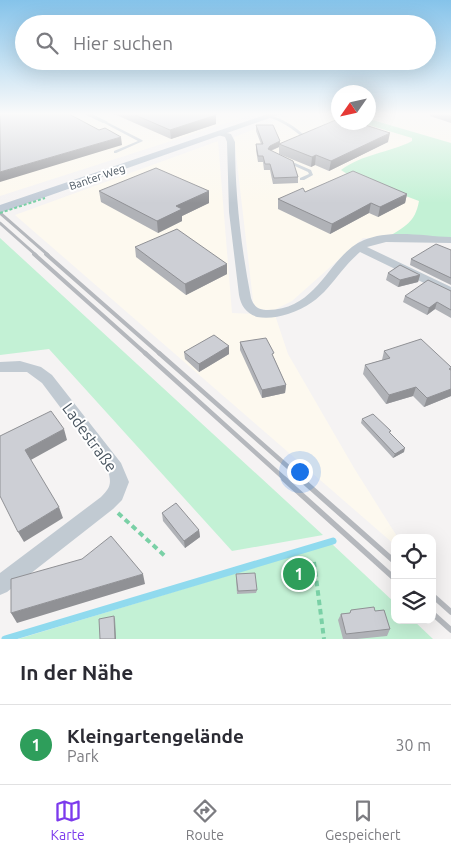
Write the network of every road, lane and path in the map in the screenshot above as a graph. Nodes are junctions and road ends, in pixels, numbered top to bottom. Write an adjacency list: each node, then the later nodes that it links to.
1 (134, 144): 4 (lane)
2 (191, 144): 7 (street, Banter Weg)
3 (231, 144): 11 (street)
4 (115, 152)
5 (282, 159): 6 (lane)
6 (302, 180)
7 (43, 197): 8 (street, Banter Weg, bridge); 9 (path, bridge)
8 (0, 209)
9 (0, 213)
10 (451, 240): 11 (street)
11 (359, 247): 12 (street)
12 (451, 292)
13 (0, 367): 14 (street, Ladestraße)
14 (107, 503): 15 (path); 17 (street, Ladestraße)
15 (166, 557)
16 (314, 562): 18 (path)
17 (0, 585)
18 (324, 639)

